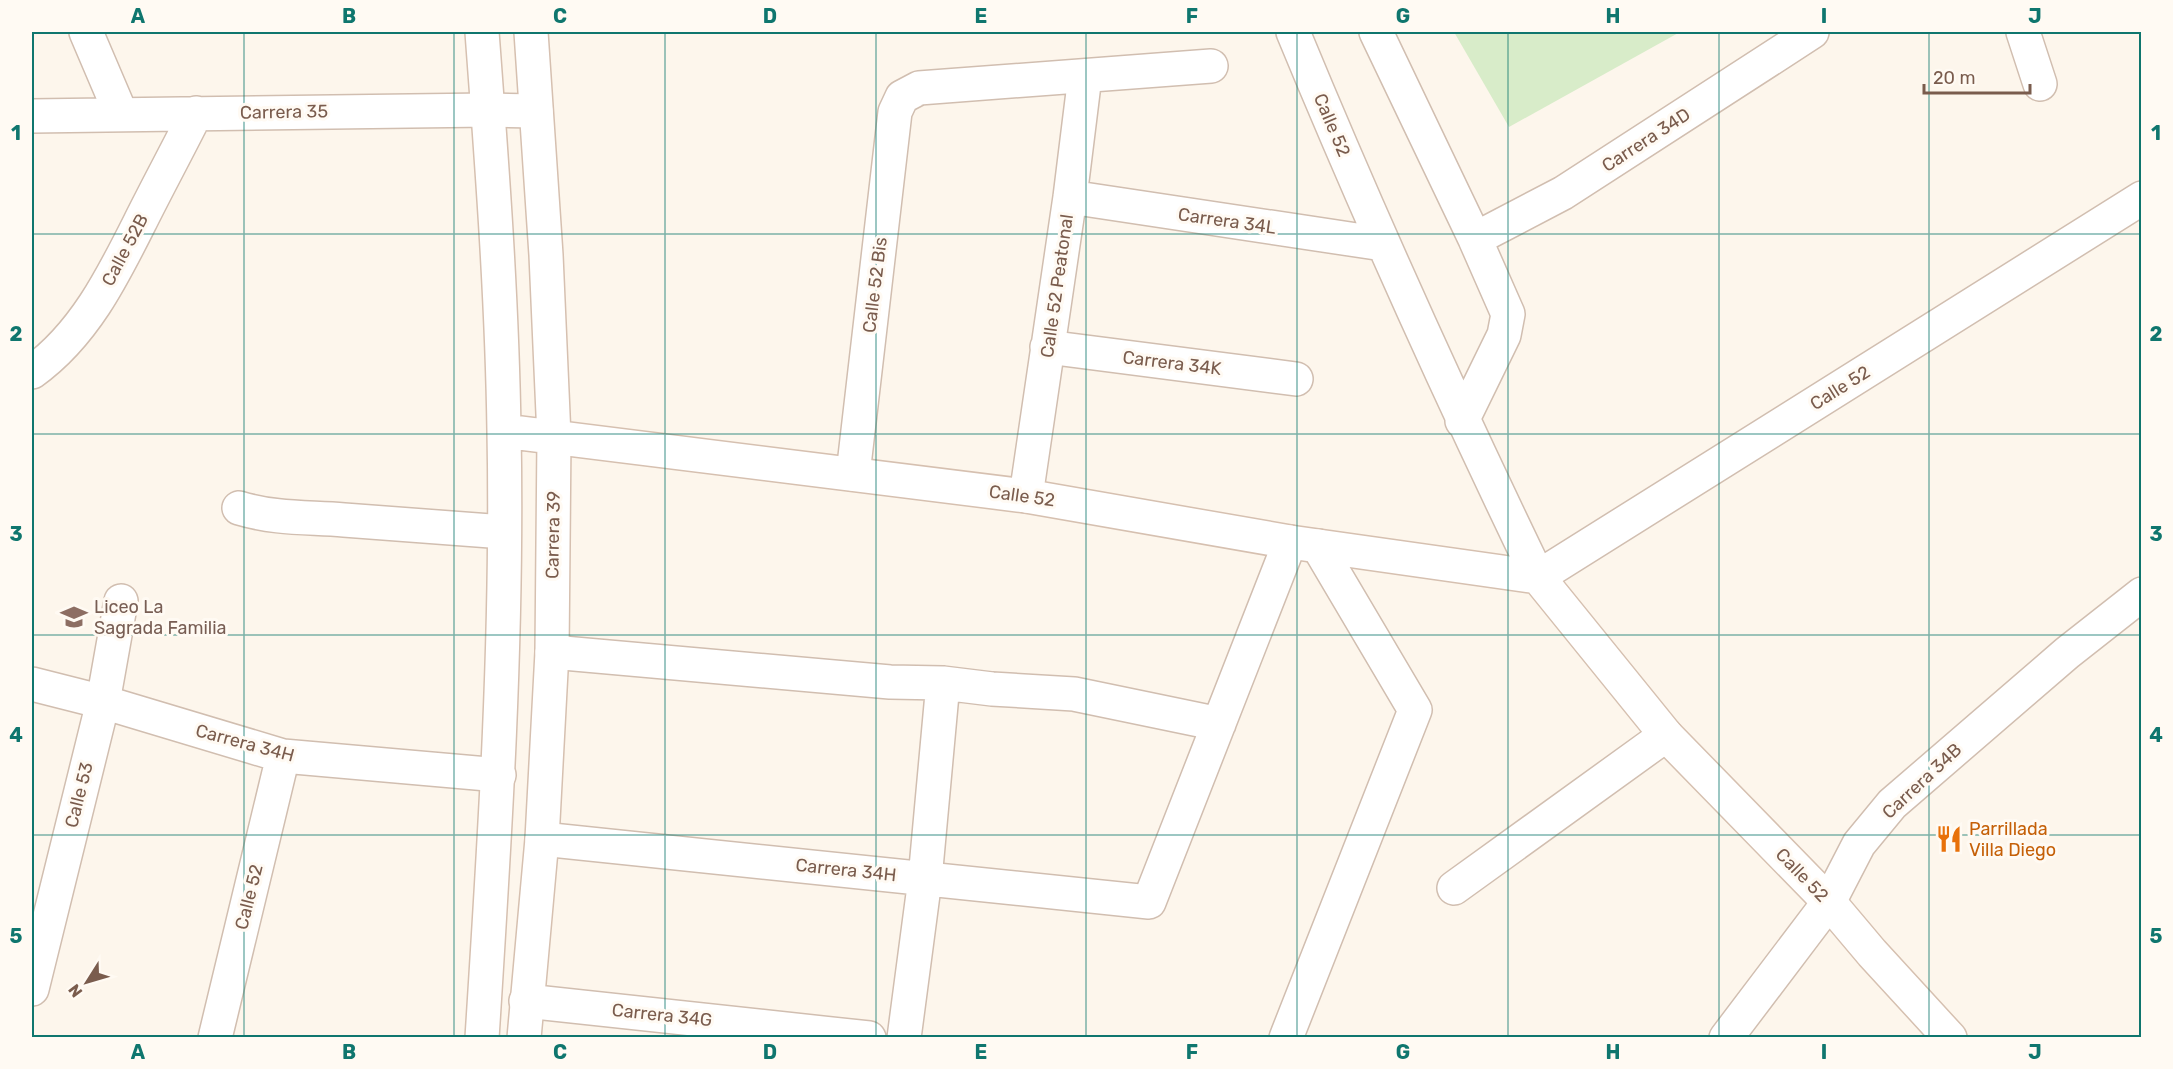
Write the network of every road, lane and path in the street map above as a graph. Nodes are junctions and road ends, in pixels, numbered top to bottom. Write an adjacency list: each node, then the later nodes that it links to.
1 (86, 32): 14 (street)
2 (482, 32): 11 (street)
3 (531, 32): 12 (street, Carrera 39)
4 (1293, 32): 19 (street, Calle 52)
5 (1376, 32): 18 (street)
6 (1812, 32): 18 (street, Carrera 34D)
7 (2023, 32): 10 (street)
8 (1211, 66): 9 (street)
9 (1085, 76): 16 (street, Calle 52 Peatonal); 26 (street, Calle 52 Bis)
10 (2040, 84)
11 (488, 110): 12 (street, Carrera 35); 13 (street, Carrera 35); 24 (street)
12 (536, 111): 25 (street, Carrera 39)
13 (196, 113): 14 (street, Carrera 35); 21 (street, Calle 52B)
14 (121, 114): 15 (street, Carrera 35)
15 (32, 116)
16 (1070, 197): 19 (street, Carrera 34L); 20 (street, Calle 52 Peatonal)
17 (2142, 198): 31 (street, Calle 52)
18 (1475, 239): 23 (street)
19 (1383, 244): 23 (street, Calle 52)
20 (1047, 348): 22 (street, Carrera 34K); 27 (street, Calle 52 Peatonal)
21 (32, 372)
22 (1296, 379)
23 (1462, 421): 31 (street, Calle 52)
24 (504, 431): 25 (street, Calle 52); 29 (street)
25 (554, 437): 26 (street, Calle 52); 34 (street, Carrera 39)
26 (853, 474): 27 (street, Calle 52)
27 (1026, 496): 30 (street, Calle 52)
28 (239, 508): 29 (street)
29 (504, 532): 41 (street)
30 (1304, 544): 31 (street, Calle 52); 38 (street); 53 (street)
31 (1538, 576): 39 (street, Calle 52)
32 (2142, 594): 45 (street, Carrera 34B)
33 (121, 601): 37 (street, Calle 53)
34 (552, 652): 35 (street); 42 (street, Carrera 39)
35 (944, 683): 38 (street); 43 (street)
36 (32, 684): 37 (street, Carrera 34H)
37 (102, 702): 40 (street, Carrera 34H); 46 (street, Calle 53)
38 (1219, 724): 43 (street, Carrera 34H)
39 (1666, 735): 44 (street); 45 (street, Calle 52)
40 (283, 756): 41 (street, Carrera 34H); 48 (street, Calle 52)
41 (499, 775): 49 (street)
42 (542, 838): 43 (street, Carrera 34H); 47 (street, Carrera 39)
43 (925, 879): 52 (street)
44 (1454, 888)
45 (1829, 902): 54 (street, Carrera 34B); 55 (street, Calle 52)
46 (32, 989)
47 (526, 1001): 50 (street, Carrera 39); 51 (street, Carrera 34G)
48 (215, 1038)
49 (482, 1038)
50 (524, 1038)
51 (869, 1038)
52 (904, 1038)
53 (1286, 1038)
54 (1726, 1038)
55 (1950, 1038)

